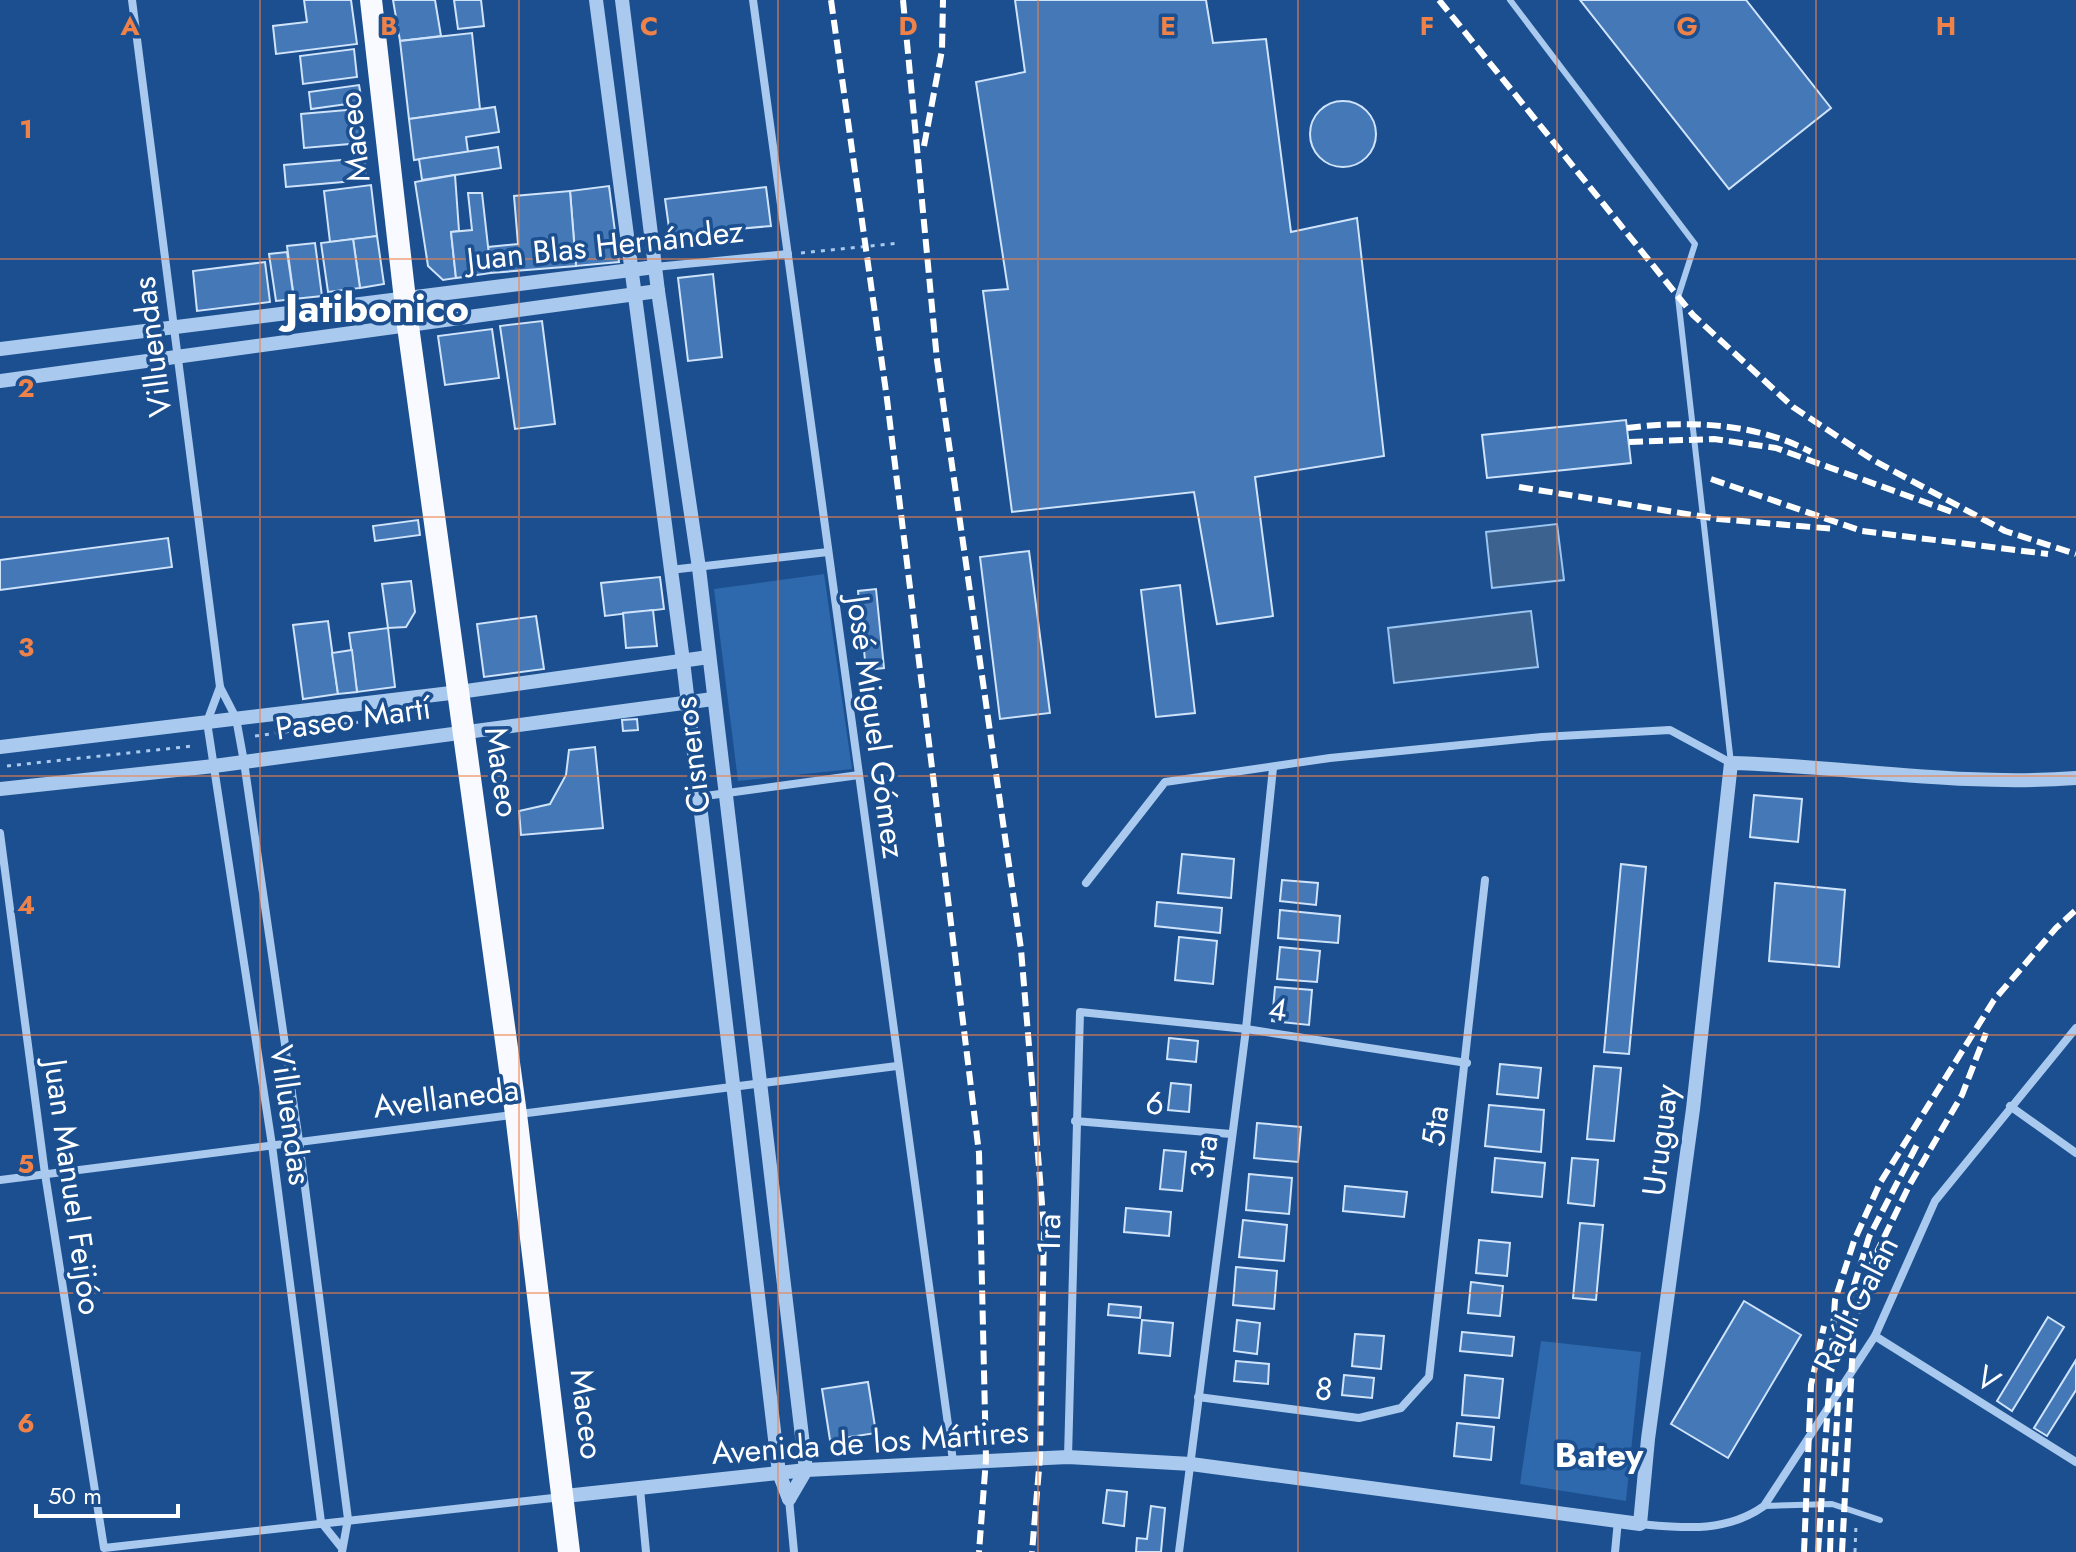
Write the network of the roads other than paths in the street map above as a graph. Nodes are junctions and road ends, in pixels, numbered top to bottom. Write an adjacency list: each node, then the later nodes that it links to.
1 (132, 0): 14 (street, Villuendas)
2 (371, 0): 12 (highway, Maceo)
3 (596, 0): 9 (street, Cisneros)
4 (622, 0): 8 (street, Cisneros)
5 (753, 0): 7 (street, José Miguel Gómez)
6 (1510, 0): 32 (lane)
7 (788, 254): 8 (street, Juan Blas Hernández); 18 (street, José Miguel Gómez)
8 (655, 267): 9 (street, Juan Blas Hernández); 10 (street, Cisneros)
9 (629, 269): 11 (street, Cisneros); 12 (street, Juan Blas Hernández)
10 (658, 291): 11 (street, Juan Blas Hernández); 19 (street, Cisneros)
11 (633, 294): 13 (street, Juan Blas Hernández); 20 (street, Cisneros)
12 (404, 296): 13 (highway, Maceo); 14 (street, Juan Blas Hernández)
13 (408, 326): 16 (street, Juan Blas Hernández); 24 (highway, Maceo)
14 (174, 327): 15 (street, Juan Blas Hernández); 16 (street, Villuendas)
15 (0, 349)
16 (176, 357): 17 (street, Juan Blas Hernández); 23 (street, Villuendas)
17 (0, 381)
18 (828, 552): 19 (street); 35 (street, José Miguel Gómez)
19 (699, 568): 20 (street); 21 (street, Cisneros)
20 (670, 570): 22 (street, Cisneros)
21 (709, 657): 22 (street, Paseo Martí); 25 (street, Cisneros)
22 (683, 661): 24 (street, Paseo Martí); 26 (street, Cisneros)
23 (220, 687): 27 (street, Villuendas); 28 (street, Villuendas)
24 (459, 692): 27 (street, Paseo Martí); 29 (highway, Maceo)
25 (713, 699): 26 (street, Paseo Martí); 38 (street, Cisneros)
26 (687, 703): 29 (street, Paseo Martí); 39 (street, Cisneros)
27 (236, 718): 28 (street, Paseo Martí); 31 (street, Villuendas)
28 (207, 722): 30 (street, Paseo Martí); 33 (street, Villuendas)
29 (465, 730): 31 (street, Paseo Martí); 51 (highway, Maceo)
30 (0, 747)
31 (244, 762): 33 (street, Paseo Martí); 54 (street, Villuendas)
32 (1731, 763): 34 (street); 36 (street); 76 (street, Uruguay)
33 (214, 766): 37 (street, Paseo Martí); 55 (street, Villuendas)
34 (1273, 768): 42 (street); 45 (street, 3ra)
35 (859, 775): 38 (street); 47 (street, José Miguel Gómez)
36 (2076, 778)
37 (0, 789)
38 (724, 794): 39 (street); 48 (street, Cisneros)
39 (698, 797): 49 (street, Cisneros)
40 (0, 833): 57 (street, Juan Manuel Feijóo)
41 (1485, 880): 46 (street, 5ta)
42 (1086, 883)
43 (1080, 1012): 45 (street, 4); 52 (street, 1ra)
44 (2076, 1028): 50 (street, Raúl Galán)
45 (1246, 1029): 46 (street, 4); 53 (street, 3ra)
46 (1467, 1063): 60 (street, 5ta)
47 (897, 1066): 48 (street, Avellaneda); 63 (street, José Miguel Gómez)
48 (763, 1082): 49 (street, Avellaneda); 66 (street, Cisneros)
49 (732, 1086): 51 (street, Avellaneda); 67 (street, Cisneros)
50 (2010, 1106): 56 (street); 59 (street, Raúl Galán)
51 (516, 1114): 54 (street, Avellaneda); 69 (highway, Maceo)
52 (1075, 1121): 53 (street, 6); 62 (street, 1ra)
53 (1231, 1134): 61 (street, 3ra)
54 (299, 1141): 55 (street, Avellaneda); 72 (street, Villuendas)
55 (272, 1145): 57 (street, Avellaneda); 75 (street, Villuendas)
56 (2076, 1153)
57 (45, 1174): 58 (street, Avellaneda); 77 (street, Juan Manuel Feijóo)
58 (0, 1180)
59 (1875, 1336): 64 (street, V); 71 (street, Raúl Galán)
60 (1429, 1377): 61 (street, 8)
61 (1198, 1397): 65 (street, 3ra)
62 (1068, 1457): 63 (street, Avenida de los Mártires); 65 (street, Avenida de los Mártires)
63 (953, 1461): 66 (street, Avenida de los Mártires)
64 (2076, 1462)
65 (1191, 1464): 73 (street, Avenida de los Mártires); 82 (street, 3ra)
66 (806, 1470): 67 (street, Avenida de los Mártires); 70 (street)
67 (779, 1473): 68 (street, Avenida de los Mártires); 70 (street, Cisneros)
68 (640, 1489): 69 (street, Avenida de los Mártires); 80 (street)
69 (565, 1496): 72 (street, Avenida de los Mártires); 79 (highway, Maceo)
70 (789, 1499): 81 (street, Cisneros)
71 (1764, 1506): 74 (lane); 76 (street, Raúl Galán)
72 (348, 1519): 75 (street, Avenida de los Mártires); 78 (street, Villuendas)
73 (1618, 1520): 76 (street, Avenida de los Mártires); 83 (street)
74 (1880, 1520)
75 (321, 1522): 77 (street, Avenida de los Mártires); 78 (street, Villuendas)
76 (1640, 1524)
77 (104, 1548)
78 (341, 1550)
79 (569, 1552)
80 (646, 1552)
81 (794, 1552)
82 (1179, 1552)
83 (1615, 1552)

